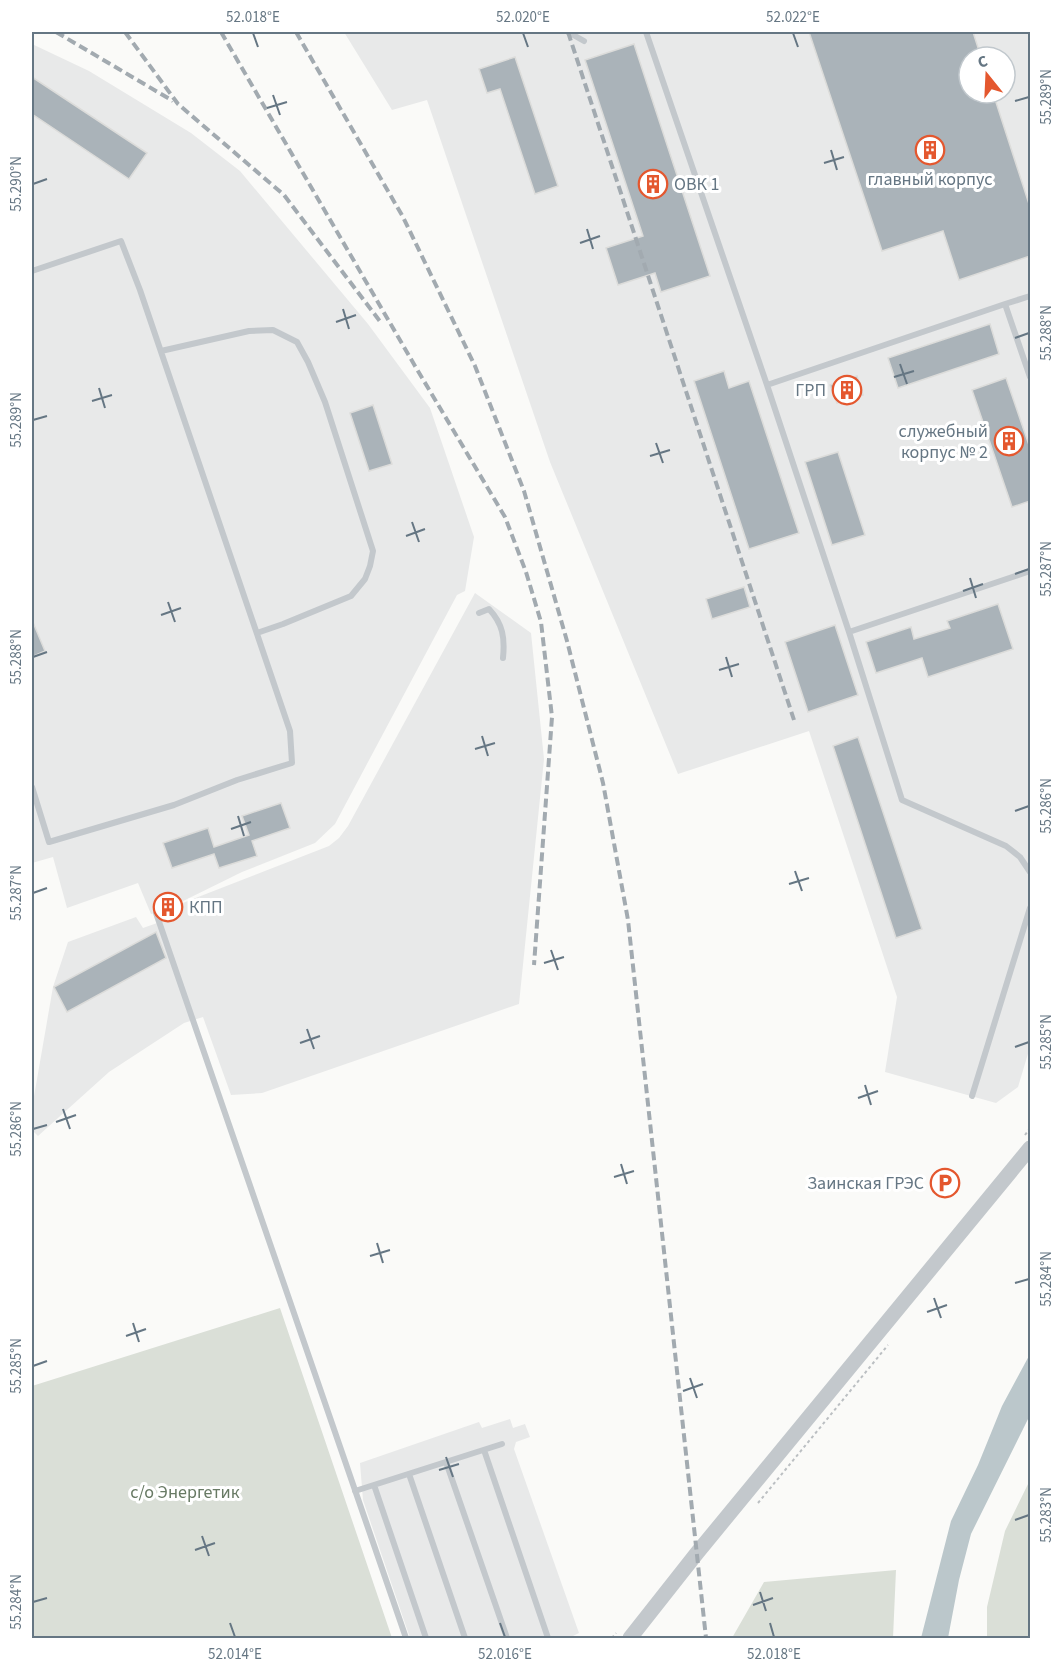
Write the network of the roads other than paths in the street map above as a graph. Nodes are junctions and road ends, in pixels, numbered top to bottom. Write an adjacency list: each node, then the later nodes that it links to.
1 (568, 32): 3 (lane)
2 (645, 32): 9 (lane)
3 (584, 41)
4 (32, 271): 7 (lane)
5 (1030, 296): 6 (lane)
6 (1005, 304): 8 (lane); 9 (lane)
7 (161, 351): 13 (lane); 13 (lane)
8 (1030, 377)
9 (767, 385): 12 (lane)
10 (1030, 571): 12 (lane)
11 (479, 613): 14 (lane)
12 (849, 632): 16 (lane)
13 (257, 633): 15 (lane)
14 (503, 658)
15 (32, 787)
16 (1030, 872)
17 (1030, 908): 19 (lane)
18 (156, 913): 26 (lane)
19 (972, 1096)
20 (1030, 1148): 32 (street)
21 (502, 1444): 22 (lane)
22 (484, 1450): 23 (lane); 31 (lane)
23 (446, 1462): 24 (lane); 30 (lane)
24 (409, 1474): 25 (lane); 29 (lane)
25 (374, 1485): 26 (lane); 28 (lane)
26 (355, 1491): 27 (lane)
27 (406, 1638)
28 (426, 1638)
29 (465, 1638)
30 (507, 1638)
31 (548, 1638)
32 (630, 1638)

